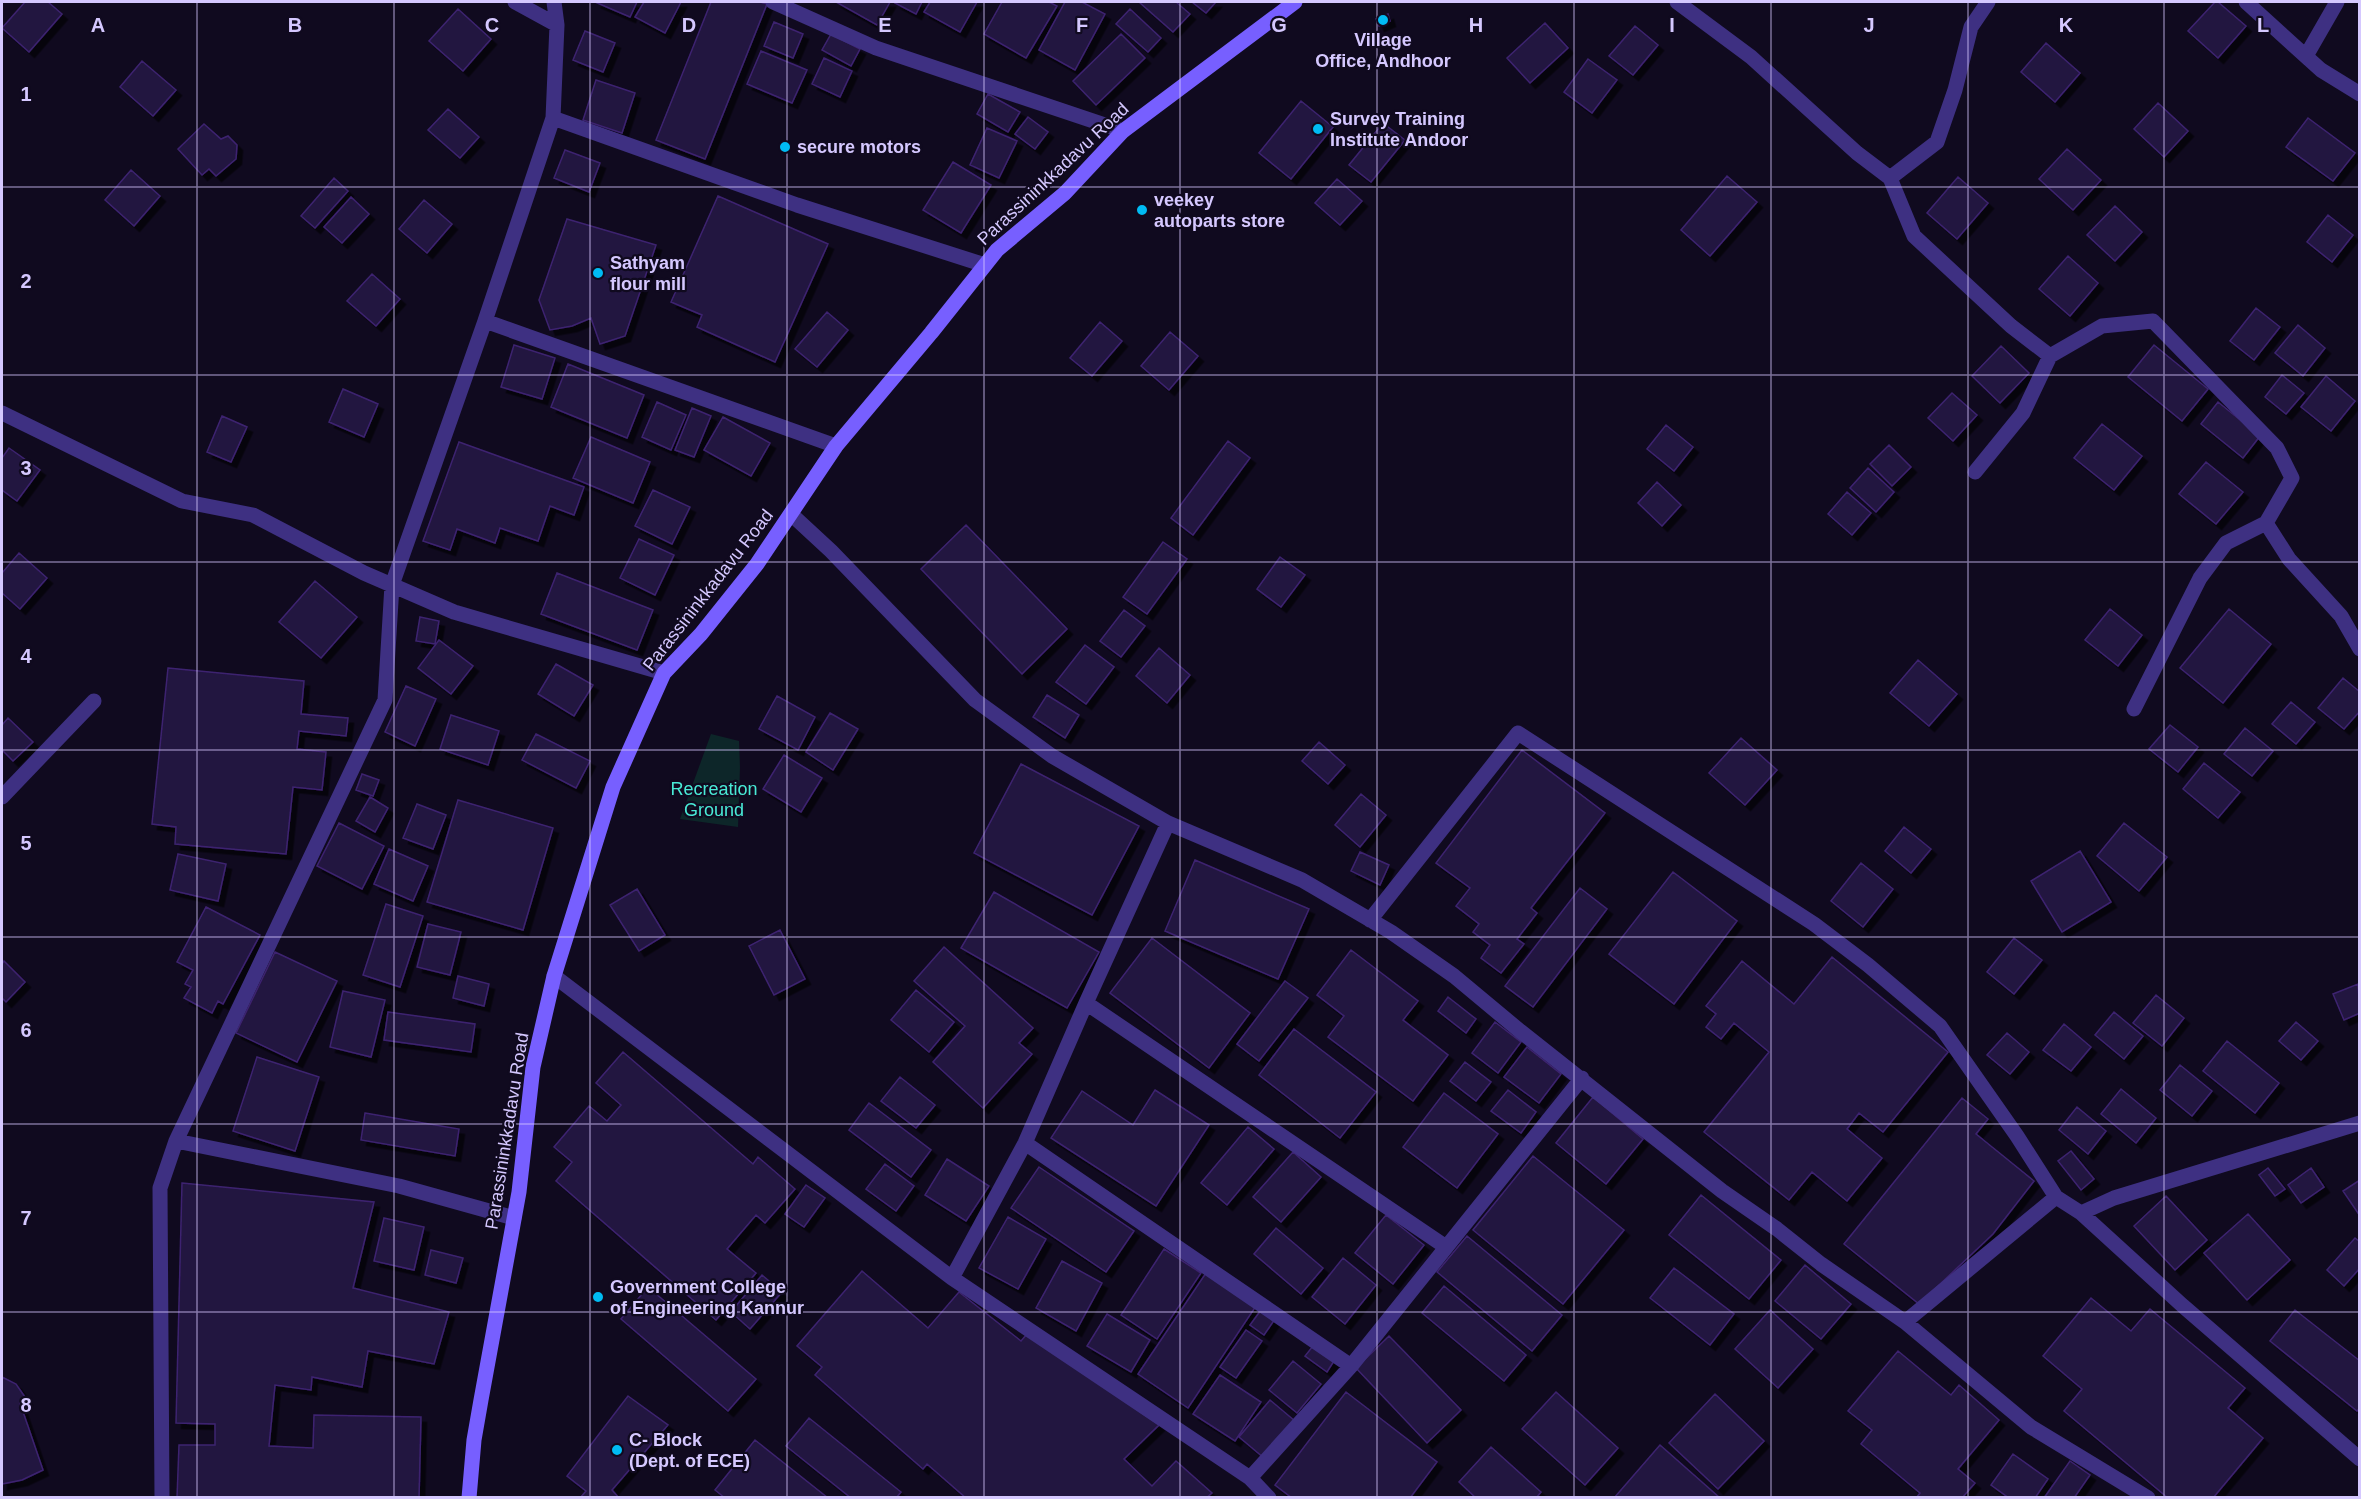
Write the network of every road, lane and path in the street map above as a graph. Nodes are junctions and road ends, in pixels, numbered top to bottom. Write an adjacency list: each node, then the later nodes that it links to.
1 (515, 2): 9 (street)
2 (554, 2): 9 (street)
3 (772, 2): 13 (street)
4 (1295, 2): 13 (main road, Parassininkkadavu Road)
5 (1677, 2): 14 (street)
6 (1988, 2): 14 (street)
7 (2246, 2): 10 (street)
8 (2337, 2): 10 (street)
9 (557, 26): 12 (street)
10 (2306, 56): 11 (street)
11 (2360, 94)
12 (553, 118): 15 (street); 16 (street)
13 (1123, 131): 15 (main road, Parassininkkadavu Road)
14 (1890, 178): 17 (street)
15 (985, 265): 19 (main road, Parassininkkadavu Road)
16 (485, 321): 19 (street); 23 (street)
17 (2050, 356): 20 (street); 22 (street)
18 (2, 413): 23 (street)
19 (836, 446): 21 (main road, Parassininkkadavu Road)
20 (1975, 472)
21 (791, 514): 25 (main road, Parassininkkadavu Road); 29 (street)
22 (2266, 523): 24 (street); 27 (street)
23 (392, 585): 25 (street); 35 (street)
24 (2360, 649)
25 (664, 673): 31 (main road, Parassininkkadavu Road)
26 (94, 701): 28 (street)
27 (2134, 709)
28 (2, 797)
29 (1168, 823): 30 (street); 32 (street)
30 (1370, 920): 33 (street); 37 (street)
31 (554, 976): 39 (main road, Parassininkkadavu Road); 41 (street)
32 (1086, 1004): 36 (street); 40 (street)
33 (1582, 1078): 40 (street); 42 (street)
34 (2360, 1123): 38 (street)
35 (177, 1141): 39 (street); 46 (street)
36 (1025, 1143): 41 (street); 43 (street)
37 (2056, 1197): 38 (street); 42 (street)
38 (2081, 1213): 44 (street)
39 (514, 1218): 47 (main road, Parassininkkadavu Road)
40 (1446, 1247): 43 (street)
41 (952, 1278): 45 (street)
42 (1905, 1322): 49 (street)
43 (1351, 1366): 45 (street)
44 (2360, 1460)
45 (1250, 1478): 48 (street)
46 (162, 1497)
47 (469, 1497)
48 (1269, 1497)
49 (2148, 1497)

